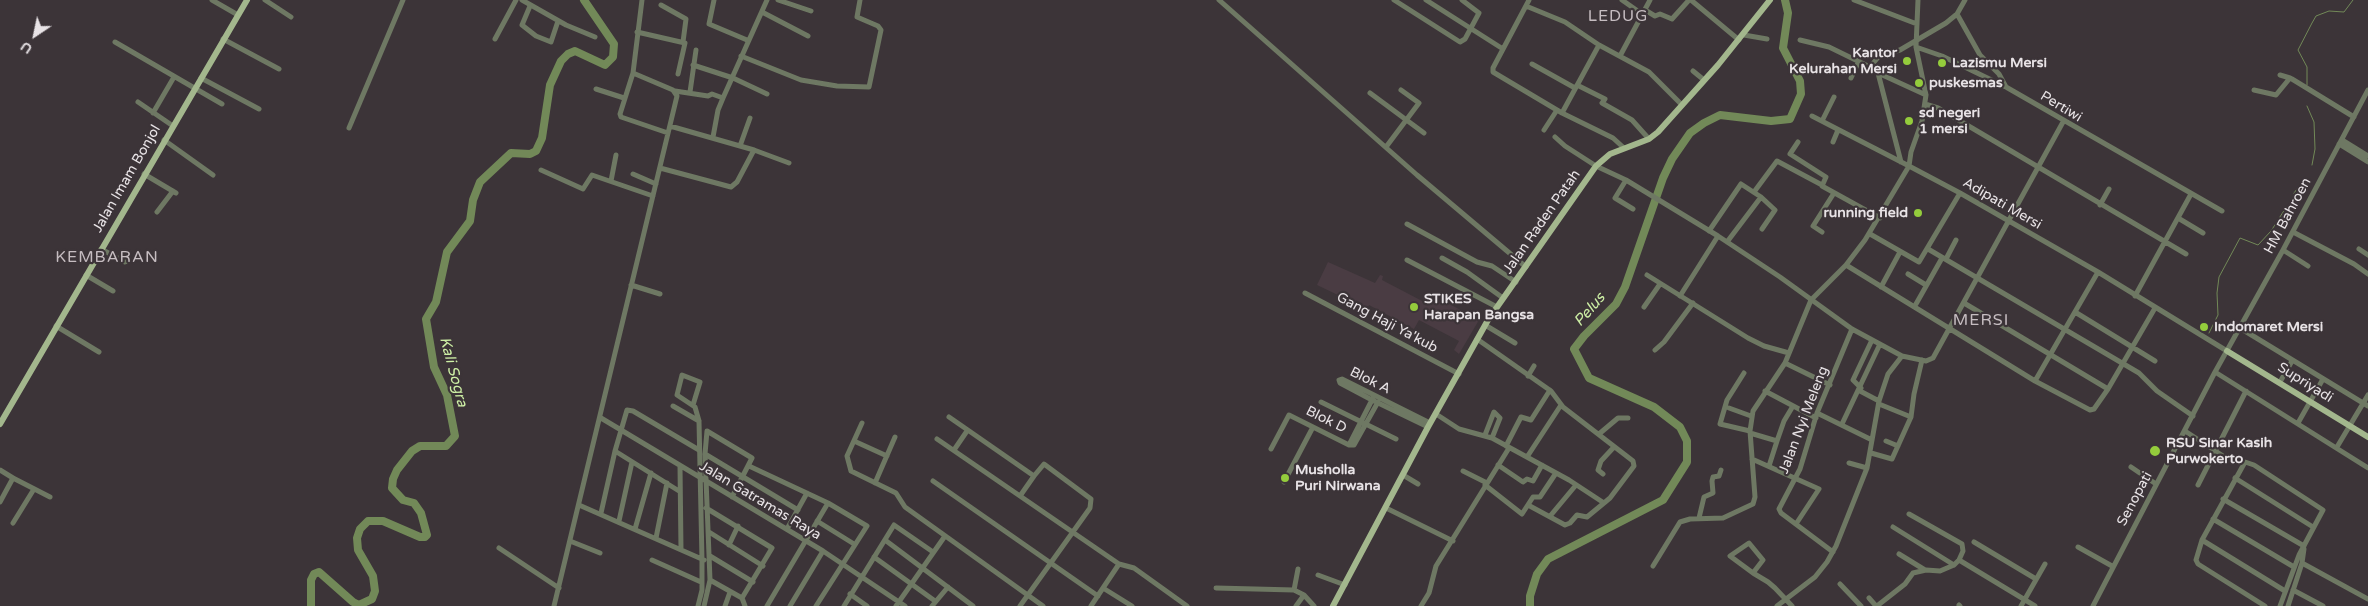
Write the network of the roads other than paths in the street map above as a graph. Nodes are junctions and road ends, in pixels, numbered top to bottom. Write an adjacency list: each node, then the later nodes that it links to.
1 (212, 0): 31 (street)
2 (246, 0): 31 (main road, Jalan Imam Bonjol)
3 (265, 0): 32 (street)
4 (403, 0): 100 (street)
5 (517, 0): 6 (street); 41 (street)
6 (522, 0): 25 (street)
7 (642, 0): 36 (street)
8 (714, 0): 43 (street)
9 (767, 0): 28 (street)
10 (778, 0): 27 (street)
11 (860, 0): 51 (street)
12 (1219, 0): 113 (street)
13 (1394, 0): 35 (street)
14 (1426, 0): 35 (street)
15 (1462, 0): 35 (street)
16 (1529, 0): 26 (street)
17 (1622, 0): 29 (street)
18 (1650, 0): 29 (street)
19 (1854, 0): 34 (street)
20 (1918, 0): 34 (street)
21 (1965, 0): 30 (street)
22 (1692, 1): 29 (street); 39 (street)
23 (1769, 2): 39 (main road, Jalan Raden Patah)
24 (661, 5): 46 (street)
25 (530, 6): 33 (street); 33 (street)
26 (1526, 6): 47 (street); 49 (street)
27 (811, 11)
28 (762, 12): 38 (street); 43 (street)
29 (1643, 12): 52 (street)
30 (1957, 14): 48 (street); 70 (street)
31 (238, 15): 40 (main road, Jalan Imam Bonjol)
32 (291, 17)
33 (558, 21): 37 (street)
34 (1917, 24): 48 (street)
35 (1471, 30): 49 (street)
36 (637, 32): 46 (street); 59 (street)
37 (595, 36)
38 (808, 36)
39 (1741, 37): 42 (street); 68 (main road, Jalan Raden Patah)
40 (223, 39): 57 (street); 64 (main road, Jalan Imam Bonjol)
41 (495, 39)
42 (1767, 39)
43 (748, 40): 51 (street)
44 (1800, 40): 53 (street)
45 (115, 42): 63 (street)
46 (683, 42): 61 (street)
47 (1598, 45): 52 (street); 69 (street)
48 (1918, 45): 56 (street); 70 (street, Pertiwi); 80 (street)
49 (1503, 49): 89 (street)
50 (696, 50): 55 (street)
51 (741, 56): 65 (street)
52 (1620, 56): 86 (street)
53 (1859, 61): 56 (street); 66 (street)
54 (1532, 64): 69 (street)
55 (693, 65): 65 (street); 77 (street)
56 (1870, 67): 60 (street)
57 (279, 69)
58 (1693, 71): 68 (street)
59 (633, 73): 76 (street); 82 (street)
60 (1878, 73): 80 (street); 118 (street)
61 (678, 74)
62 (2280, 76): 67 (street)
63 (174, 77): 72 (street); 90 (street)
64 (200, 78): 72 (main road, Jalan Imam Bonjol); 88 (street)
65 (733, 78): 79 (street); 83 (street)
66 (1851, 78)
67 (2290, 78): 74 (street); 93 (street)
68 (1704, 80): 86 (main road, Jalan Raden Patah)
69 (1576, 87): 91 (street); 107 (street)
70 (2006, 87): 97 (street, Pertiwi)
71 (596, 89): 82 (street)
72 (194, 90): 85 (street); 98 (main road, Jalan Imam Bonjol)
73 (1401, 90): 95 (street)
74 (2254, 90)
75 (2368, 90): 93 (street, HM Bahroen)
76 (675, 91): 77 (street); 99 (street)
77 (690, 92): 83 (street)
78 (1370, 93): 95 (street)
79 (766, 94)
80 (1926, 95): 87 (street)
81 (1834, 97): 96 (street)
82 (624, 98): 103 (street)
83 (723, 98): 105 (street)
84 (138, 102): 90 (street)
85 (222, 104)
86 (1682, 105): 107 (main road, Jalan Raden Patah)
87 (1929, 105): 122 (street); 123 (street)
88 (259, 109)
89 (1557, 110): 91 (street); 101 (street)
90 (153, 113): 98 (street)
91 (1562, 113): 114 (street)
92 (1812, 116): 96 (street, Adipati Mersi)
93 (2354, 117): 111 (street, HM Bahroen)
94 (750, 118): 112 (street)
95 (1407, 120): 104 (street); 113 (street)
96 (1822, 121): 102 (street, Adipati Mersi)
97 (2063, 122): 123 (street); 137 (street, Pertiwi)
98 (173, 126): 108 (main road, Jalan Imam Bonjol)
99 (670, 126): 103 (street); 105 (street)
100 (348, 128)
101 (1544, 130)
102 (1838, 130): 110 (street); 118 (street, Adipati Mersi)
103 (668, 133): 124 (street)
104 (1424, 133)
105 (713, 137): 112 (street)
106 (1555, 137): 121 (street)
107 (1649, 139): 114 (main road, Jalan Raden Patah)
108 (164, 140): 126 (main road, Jalan Imam Bonjol); 128 (street)
109 (1798, 142): 132 (street)
110 (1833, 142)
111 (2340, 142): 117 (street); 119 (street); 151 (street, HM Bahroen)
112 (740, 146): 115 (street)
113 (1386, 147): 170 (street)
114 (1624, 148): 121 (main road, Jalan Raden Patah)
115 (754, 150): 120 (street); 124 (street)
116 (616, 154): 130 (street)
117 (2368, 156)
118 (1900, 162): 122 (street, Adipati Mersi)
119 (2368, 162)
120 (789, 163)
121 (1596, 166): 129 (street); 170 (main road, Jalan Raden Patah)
122 (1910, 167): 136 (street, Adipati Mersi); 144 (street)
123 (2038, 167): 140 (street); 146 (street)
124 (660, 168): 131 (street)
125 (541, 170): 130 (street)
126 (144, 174): 143 (street); 158 (main road, Jalan Imam Bonjol)
127 (633, 174): 131 (street)
128 (212, 176)
129 (1626, 180): 141 (street); 149 (street)
130 (611, 181): 138 (street)
131 (656, 184): 138 (street)
132 (1822, 185): 134 (street); 135 (street)
133 (2109, 189): 140 (street)
134 (1754, 192): 139 (street); 149 (street)
135 (1834, 193): 144 (street); 150 (street)
136 (1960, 193): 146 (street, Adipati Mersi); 159 (street)
137 (2191, 194): 142 (street, Pertiwi); 145 (street)
138 (652, 196): 180 (street)
139 (1760, 197): 148 (street); 156 (street)
140 (2100, 205): 157 (street)
141 (1633, 209)
142 (2222, 211)
143 (157, 212)
144 (1880, 218): 153 (street)
145 (2178, 218): 152 (street); 157 (street)
146 (2008, 220): 172 (street, Adipati Mersi); 177 (street)
147 (1407, 224): 178 (street)
148 (1762, 229)
149 (1709, 231): 154 (street)
150 (1822, 232)
151 (2293, 232): 160 (street, HM Bahroen); 174 (street)
152 (2203, 233)
153 (1872, 235): 162 (street); 171 (street)
154 (1718, 236): 156 (street); 186 (street)
155 (1956, 240): 166 (street)
156 (1727, 242): 189 (street)
157 (2165, 243): 163 (street); 187 (street)
158 (101, 249): 168 (street); 175 (main road, Jalan Imam Bonjol)
159 (1928, 249): 162 (street); 166 (street)
160 (2283, 250): 169 (street); 199 (street, HM Bahroen)
161 (2360, 250): 164 (street)
162 (1900, 252): 182 (street)
163 (2186, 254)
164 (2368, 255)
165 (1442, 258): 188 (street)
166 (1944, 258): 177 (street); 181 (street)
167 (1407, 260): 193 (street)
168 (128, 261)
169 (2308, 266)
170 (1526, 267): 178 (main road, Jalan Raden Patah)
171 (1849, 267): 182 (street); 189 (street)
172 (2098, 272): 187 (street, Adipati Mersi); 196 (street)
173 (1908, 274): 181 (street)
174 (2368, 274)
175 (86, 275): 183 (street); 198 (main road, Jalan Imam Bonjol)
176 (1647, 275): 179 (street)
177 (1977, 278): 191 (street); 202 (street)
178 (1516, 282): 188 (main road, Jalan Raden Patah)
179 (1660, 284): 186 (street); 194 (street)
180 (632, 285): 185 (street); 250 (street)
181 (1926, 286): 192 (street)
182 (1881, 287): 201 (street)
183 (113, 291)
184 (1305, 292): 222 (street, Gang Haji Ya'kub)
185 (660, 294)
186 (1680, 296): 190 (street)
187 (2135, 296): 195 (street, Adipati Mersi)
188 (1503, 298): 193 (main road, Jalan Raden Patah)
189 (1813, 302): 200 (street); 211 (street)
190 (1693, 303): 208 (street); 211 (street)
191 (1964, 303): 201 (street); 212 (street)
192 (1916, 304)
193 (1496, 307): 197 (main road, Jalan Raden Patah)
194 (1644, 307)
195 (2155, 308): 207 (street); 209 (street, Adipati Mersi)
196 (2075, 312): 202 (street); 207 (street)
197 (1485, 325): 203 (main road, Jalan Raden Patah); 205 (street)
198 (56, 326): 210 (street); 255 (main road, Jalan Imam Bonjol)
199 (2240, 328): 209 (street, HM Bahroen); 216 (street)
200 (1852, 329): 204 (street); 227 (street, Jalan Nyi Meleng)
201 (1948, 329): 214 (street); 225 (street)
202 (2065, 329): 212 (street); 218 (street)
203 (1477, 340): 222 (main road, Jalan Raden Patah); 223 (street)
204 (1872, 340): 206 (street); 228 (street)
205 (1515, 343)
206 (1880, 344): 213 (street); 228 (street)
207 (2133, 347): 215 (street); 218 (street)
208 (1655, 350)
209 (2227, 351): 220 (street, Senopati); 226 (main road, Supriyadi)
210 (99, 352)
211 (1789, 352): 217 (street)
212 (2050, 354): 225 (street); 229 (street)
213 (1902, 356): 214 (street); 237 (street)
214 (1922, 360): 249 (street)
215 (2155, 361)
216 (2292, 361): 224 (street); 226 (street)
217 (1787, 364): 227 (street); 231 (street)
218 (2123, 364): 229 (street); 247 (street)
219 (1534, 366): 223 (street)
220 (2215, 372): 232 (street); 247 (street, Senopati)
221 (1744, 373): 264 (street)
222 (1459, 374): 244 (main road, Jalan Raden Patah)
223 (1528, 376): 230 (street)
224 (2323, 379): 235 (street); 240 (street)
225 (2035, 380): 229 (street)
226 (2280, 382): 235 (main road, Supriyadi)
227 (1830, 385): 246 (street, Jalan Nyi Meleng)
228 (1860, 389): 237 (street); 257 (street)
229 (2108, 389)
230 (1550, 390): 239 (street); 277 (street)
231 (1767, 392): 242 (street); 245 (street)
232 (2246, 392): 254 (street); 284 (street)
233 (2368, 395): 240 (street)
234 (1376, 399): 234 (street, Blok A); 253 (street); 258 (street, Blok A)
235 (2311, 401): 254 (street); 259 (main road, Supriyadi)
236 (1321, 402): 253 (street)
237 (1879, 402): 249 (street); 272 (street)
238 (693, 405): 238 (street); 252 (street)
239 (1561, 405): 265 (street); 289 (street)
240 (2365, 405): 259 (street)
241 (673, 406): 252 (street)
242 (1793, 406): 246 (street); 274 (street)
243 (1729, 408): 245 (street)
244 (1436, 414): 258 (main road, Jalan Raden Patah); 266 (street)
245 (1751, 416): 264 (street)
246 (1817, 416): 257 (street); 310 (street, Jalan Nyi Meleng)
247 (2193, 416): 263 (street, Senopati)
248 (949, 417): 262 (street)
249 (1911, 417): 276 (street)
250 (601, 418): 261 (street, Jalan Gatramas Raya); 334 (street)
251 (1628, 418): 265 (street)
252 (699, 421): 281 (street)
253 (1363, 423): 260 (street, Blok D); 271 (street)
254 (2298, 423): 279 (street)
255 (0, 424)
256 (862, 424): 273 (street)
257 (1842, 424): 272 (street)
258 (1429, 425): 307 (main road, Jalan Raden Patah)
259 (2350, 426): 268 (main road, Supriyadi); 279 (street)
260 (1313, 427): 280 (street, Blok D); 316 (street)
261 (620, 430): 281 (street); 283 (street); 295 (street, Jalan Gatramas Raya)
262 (968, 431): 282 (street); 308 (street)
263 (2184, 431): 284 (street); 321 (street, Senopati)
264 (1751, 433): 274 (street); 290 (street)
265 (1599, 434): 278 (street)
266 (1485, 435): 269 (street); 269 (street)
267 (894, 437): 287 (street)
268 (2368, 437)
269 (1492, 438): 277 (street)
270 (937, 439): 282 (street)
271 (1396, 439)
272 (1872, 440): 285 (street)
273 (854, 441): 287 (street); 318 (street)
274 (1777, 441): 297 (street)
275 (1886, 441): 276 (street)
276 (1898, 446): 285 (street)
277 (1508, 447): 289 (street); 293 (street)
278 (1614, 447): 306 (street); 332 (street)
279 (2338, 447): 300 (street)
280 (1271, 448)
281 (699, 450): 312 (street)
282 (954, 450): 327 (street)
283 (615, 451): 291 (street); 339 (street)
284 (2217, 452): 288 (street); 323 (street)
285 (1871, 453): 298 (street)
286 (705, 454): 296 (street); 309 (street); 315 (street)
287 (887, 456): 318 (street)
288 (2223, 456)
289 (1527, 457): 294 (street)
290 (1755, 460): 297 (street); 342 (street)
291 (632, 462): 304 (street); 344 (street)
292 (1849, 463): 298 (street)
293 (1498, 465): 294 (street); 320 (street)
294 (1542, 465): 305 (street)
295 (680, 466): 312 (street, Jalan Gatramas Raya); 325 (street)
296 (749, 466): 309 (street); 326 (street)
297 (1769, 466): 310 (street)
298 (1867, 468): 371 (street)
299 (2131, 468): 321 (street)
300 (2368, 468)
301 (0, 470): 311 (street)
302 (1721, 470): 342 (street)
303 (1463, 471): 320 (street)
304 (651, 473): 317 (street); 351 (street)
305 (1556, 473): 322 (street); 335 (street)
306 (1603, 474)
307 (1403, 475): 319 (street); 337 (main road, Jalan Raden Patah)
308 (1034, 476): 327 (street); 353 (street)
309 (742, 477): 329 (street); 338 (street)
310 (1796, 477): 347 (street, Jalan Nyi Meleng); 347 (street)
311 (13, 478): 324 (street); 331 (street)
312 (699, 478): 315 (street, Jalan Gatramas Raya); 377 (street)
313 (2235, 478): 330 (street); 350 (street); 350 (street)
314 (933, 481): 380 (street)
315 (706, 482): 329 (street, Jalan Gatramas Raya); 336 (street)
316 (1284, 482)
317 (667, 483): 325 (street); 356 (street)
318 (876, 483): 355 (street)
319 (1418, 484)
320 (1486, 484): 335 (street); 360 (street)
321 (2156, 484): 387 (street, Senopati)
322 (1576, 485): 332 (street); 341 (street)
323 (2198, 485)
324 (34, 489): 328 (street); 346 (street)
325 (680, 491): 368 (street)
326 (808, 493): 333 (street); 338 (street)
327 (1020, 496): 353 (street)
328 (50, 497)
329 (732, 497): 352 (street, Jalan Gatramas Raya)
330 (2223, 499): 343 (street); 365 (street)
331 (0, 502)
332 (1604, 502): 341 (street)
333 (828, 503): 345 (street); 363 (street)
334 (579, 505): 339 (street); 361 (street)
335 (1528, 505): 341 (street)
336 (706, 508): 348 (street); 354 (street)
337 (1386, 508): 360 (street); 402 (main road, Jalan Raden Patah)
338 (798, 510): 352 (street)
339 (601, 513): 344 (street)
340 (1909, 514): 378 (street)
341 (1551, 515)
342 (1699, 518): 386 (street)
343 (2213, 519): 358 (street); 388 (street)
344 (619, 521): 351 (street)
345 (817, 521): 359 (street); 363 (street)
346 (13, 523)
347 (1796, 524): 371 (street, Jalan Nyi Meleng)
348 (738, 526): 364 (street); 385 (street)
349 (1892, 527): 384 (street)
350 (2313, 527): 365 (street)
351 (635, 529): 356 (street)
352 (787, 530): 359 (street, Jalan Gatramas Raya)
353 (1072, 531): 380 (street); 382 (street)
354 (709, 532): 364 (street); 375 (street)
355 (945, 536): 370 (street); 412 (street)
356 (656, 538): 368 (street)
357 (885, 540): 370 (street); 374 (street); 389 (street)
358 (2202, 540): 409 (street); 452 (street)
359 (806, 541): 369 (street, Jalan Gatramas Raya); 429 (street)
360 (1453, 541): 444 (street)
361 (570, 542): 372 (street); 404 (street)
362 (1974, 542): 396 (street)
363 (854, 544): 379 (street)
364 (729, 545): 385 (street)
365 (2304, 546): 381 (street); 388 (street)
366 (2078, 547): 387 (street)
367 (499, 548): 404 (street)
368 (681, 550): 377 (street)
369 (823, 551): 379 (street, Jalan Gatramas Raya); 430 (street)
370 (933, 552): 389 (street)
371 (1833, 552): 416 (street)
372 (600, 554)
373 (1899, 554): 391 (street)
374 (874, 557): 394 (street); 400 (street)
375 (710, 558): 377 (street); 397 (street); 399 (street)
376 (652, 560): 398 (street)
377 (702, 560): 398 (street)
378 (1959, 560): 384 (street); 419 (street)
379 (842, 563): 394 (street, Jalan Gatramas Raya); 431 (street)
380 (1052, 563): 412 (street); 413 (street)
381 (2302, 563): 395 (street); 418 (street)
382 (1119, 564): 405 (street); 440 (street)
383 (2045, 564): 396 (street)
384 (1954, 565): 391 (street)
385 (763, 566): 399 (street)
386 (1653, 566)
387 (2112, 566): 451 (street, Senopati)
388 (2294, 567): 395 (street)
389 (922, 568): 400 (street); 403 (street)
390 (1298, 569): 407 (street)
391 (1926, 570): 448 (street)
392 (1753, 573): 392 (street); 416 (street)
393 (1318, 575): 402 (street)
394 (862, 576): 411 (street); 421 (street, Jalan Gatramas Raya)
395 (2293, 577): 408 (street); 409 (street)
396 (2036, 579): 419 (street)
397 (710, 580): 410 (street); 426 (street)
398 (701, 582): 425 (street)
399 (753, 582): 415 (street)
400 (911, 584): 420 (street); 421 (street)
401 (1840, 584): 447 (street)
402 (1345, 585): 443 (main road, Jalan Raden Patah)
403 (948, 586): 420 (street); 435 (street)
404 (559, 588): 424 (street)
405 (1103, 588): 413 (street); 439 (street)
406 (1216, 588): 407 (street)
407 (1294, 590): 414 (street)
408 (2293, 590): 423 (street); 453 (street)
409 (2285, 591): 422 (street)
410 (730, 592): 415 (street); 427 (street)
411 (850, 594): 432 (street); 433 (street)
412 (1028, 596): 436 (street); 437 (street)
413 (1098, 596): 438 (street)
414 (1302, 597): 441 (street); 442 (street)
415 (742, 598): 428 (street)
416 (1786, 598): 445 (street); 446 (street)
417 (1869, 598): 448 (street)
418 (2368, 598)
419 (2024, 599): 449 (street); 450 (street)
420 (933, 603)
421 (897, 604): 434 (street, Jalan Gatramas Raya)
422 (2280, 604): 423 (street)
423 (2289, 605)
424 (554, 606)
425 (698, 606)
426 (704, 606)
427 (725, 606)
428 (745, 606)
429 (767, 606)
430 (790, 606)
431 (816, 606)
432 (844, 606)
433 (867, 606)
434 (905, 606)
435 (973, 606)
436 (1020, 606)
437 (1043, 606)
438 (1091, 606)
439 (1132, 606)
440 (1187, 606)
441 (1296, 606)
442 (1314, 606)
443 (1333, 606)
444 (1422, 606)
445 (1777, 606)
446 (1792, 606)
447 (1861, 606)
448 (1876, 606)
449 (2021, 606)
450 (2036, 606)
451 (2092, 606)
452 (2265, 606)
453 (2323, 606)

